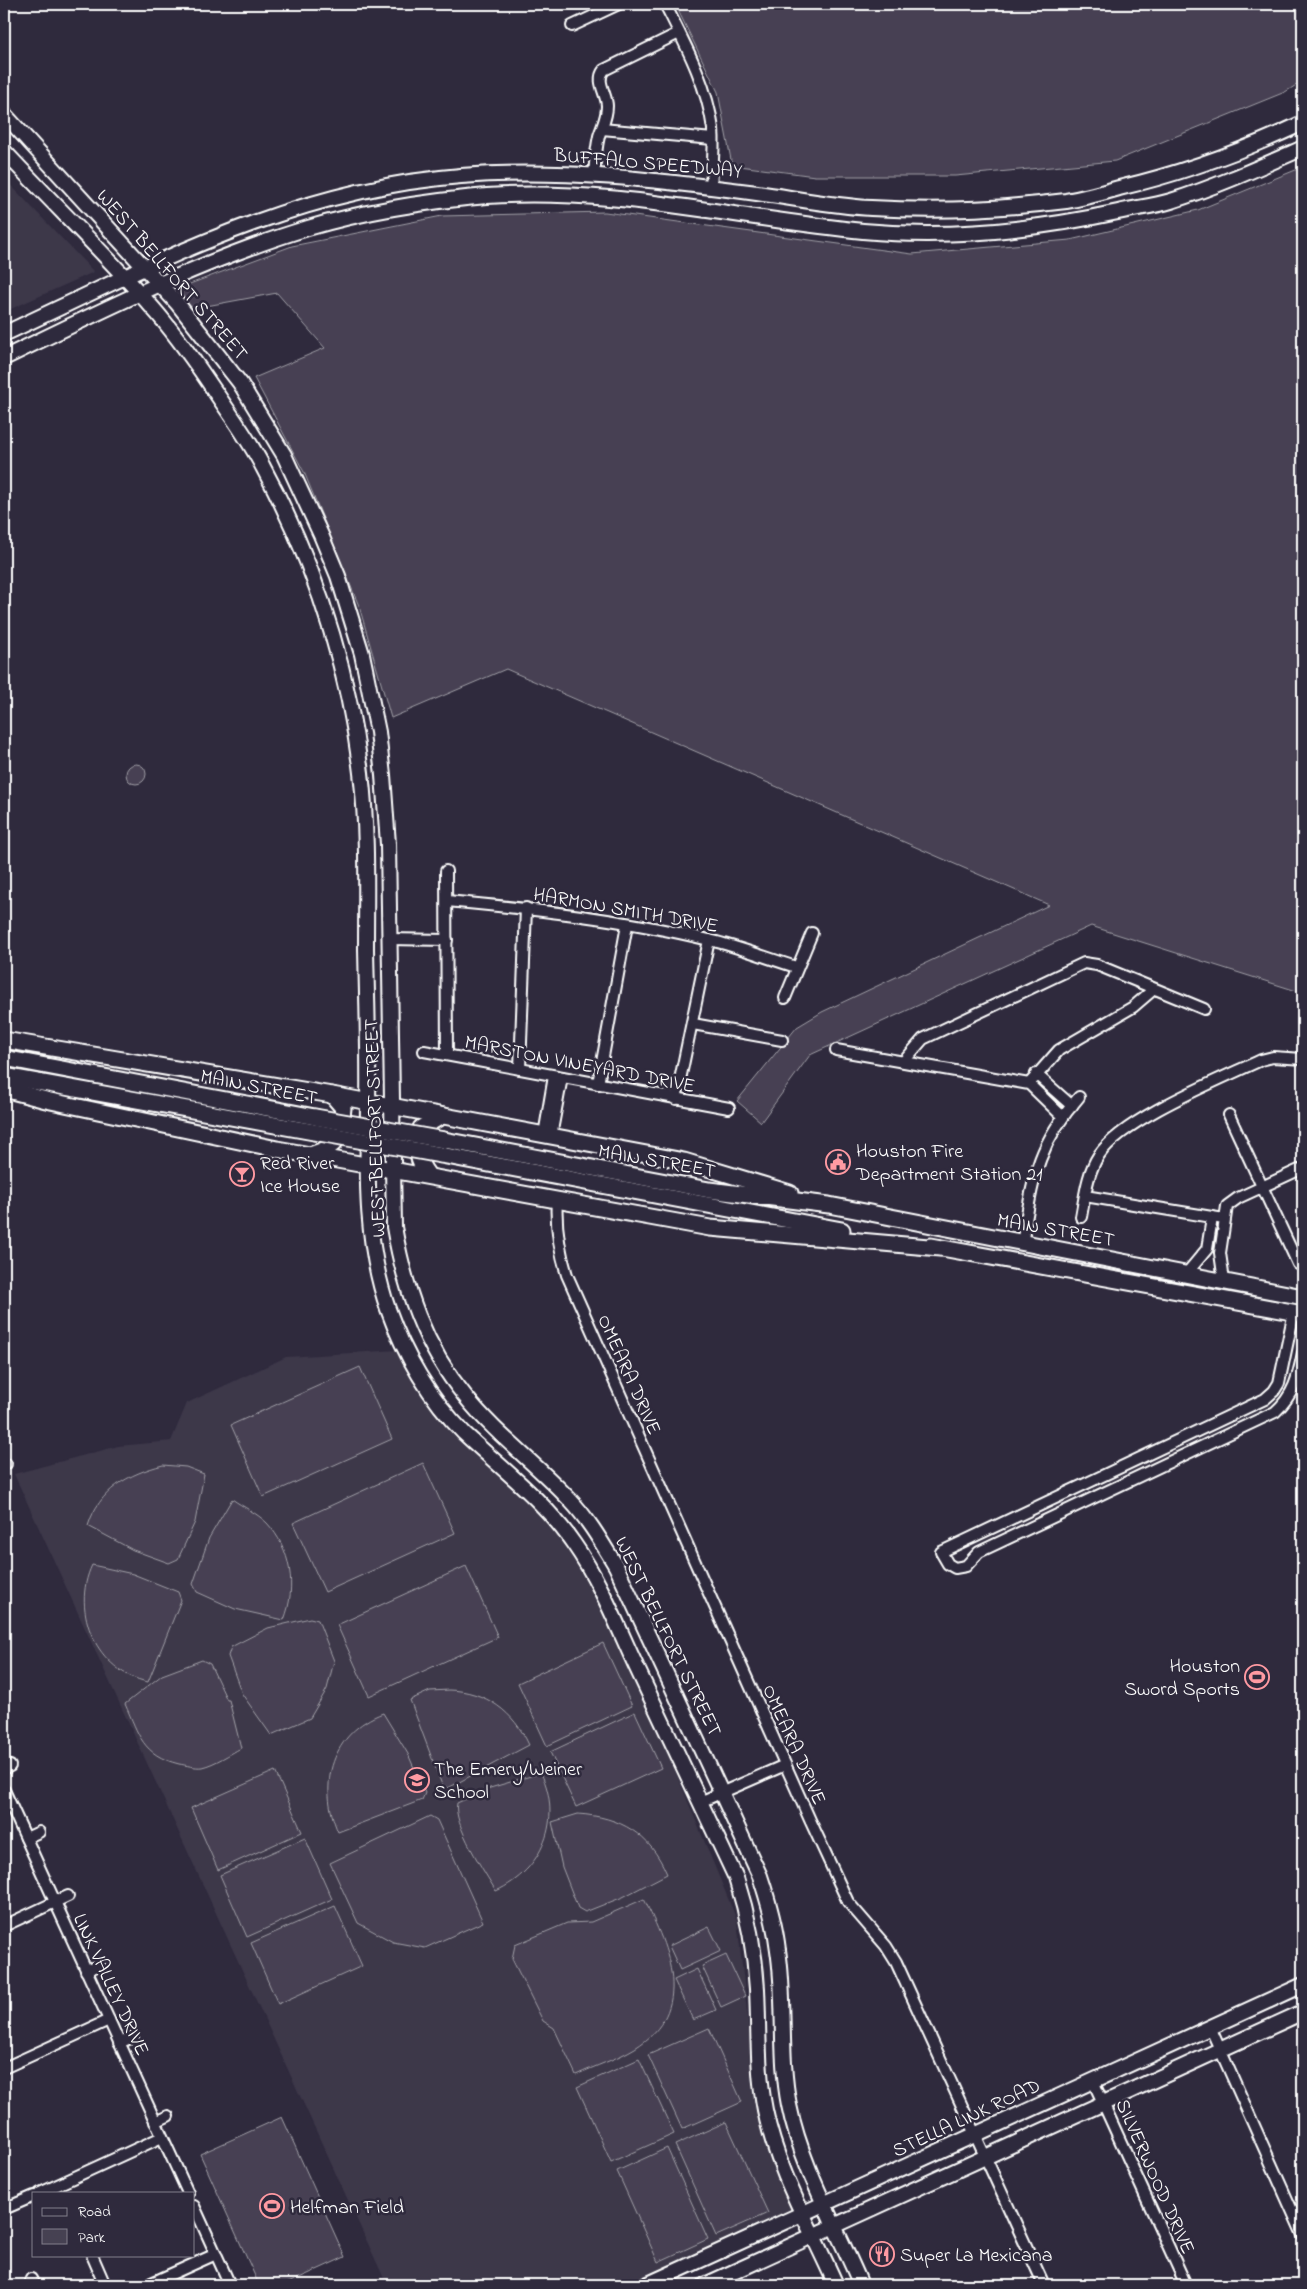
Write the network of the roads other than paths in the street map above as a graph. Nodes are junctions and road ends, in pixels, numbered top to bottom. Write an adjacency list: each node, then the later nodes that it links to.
1 (619, 4): 3 (street)
2 (665, 4): 4 (street)
3 (572, 26)
4 (680, 33): 7 (street); 8 (street)
5 (4, 114): 24 (main road, WEST BELLFORT STREET)
6 (1303, 123): 10 (main road, BUFFALO SPEEDWAY)
7 (602, 130): 8 (street); 14 (street)
8 (713, 140): 15 (street)
9 (1303, 148): 12 (main road, BUFFALO SPEEDWAY)
10 (1247, 149): 12 (main road); 18 (main road, BUFFALO SPEEDWAY)
11 (4, 151): 25 (main road, WEST BELLFORT STREET)
12 (1254, 170): 22 (main road, BUFFALO SPEEDWAY)
13 (567, 174): 14 (main road, BUFFALO SPEEDWAY); 16 (main road); 17 (main road, BUFFALO SPEEDWAY)
14 (594, 175): 15 (main road, BUFFALO SPEEDWAY)
15 (711, 187): 19 (main road, BUFFALO SPEEDWAY); 20 (main road)
16 (567, 195): 20 (main road, BUFFALO SPEEDWAY); 21 (main road, BUFFALO SPEEDWAY)
17 (329, 198): 21 (main road); 24 (main road, BUFFALO SPEEDWAY)
18 (1069, 200): 19 (main road, BUFFALO SPEEDWAY); 22 (main road)
19 (894, 208): 23 (main road)
20 (709, 210): 23 (main road, BUFFALO SPEEDWAY)
21 (335, 221): 26 (main road, BUFFALO SPEEDWAY)
22 (1072, 222): 23 (main road, BUFFALO SPEEDWAY)
23 (895, 232)
24 (144, 269): 25 (main road, BUFFALO SPEEDWAY); 26 (main road, WEST BELLFORT STREET)
25 (125, 278): 27 (main road, WEST BELLFORT STREET); 28 (main road, BUFFALO SPEEDWAY)
26 (159, 285): 27 (main road, BUFFALO SPEEDWAY); 30 (main road, WEST BELLFORT STREET)
27 (139, 293): 29 (main road, BUFFALO SPEEDWAY); 31 (main road, WEST BELLFORT STREET)
28 (4, 334)
29 (4, 358)
30 (262, 419): 31 (main road); 32 (main road, WEST BELLFORT STREET)
31 (243, 433): 33 (main road, WEST BELLFORT STREET)
32 (321, 535): 33 (main road); 34 (main road, WEST BELLFORT STREET)
33 (299, 542): 35 (main road, WEST BELLFORT STREET)
34 (383, 775): 35 (main road); 42 (main road, WEST BELLFORT STREET)
35 (361, 776): 41 (main road, WEST BELLFORT STREET)
36 (446, 871): 37 (street)
37 (447, 901): 38 (street, HARMON SMITH DRIVE); 43 (street)
38 (526, 908): 39 (street, HARMON SMITH DRIVE); 58 (street)
39 (627, 925): 44 (street, HARMON SMITH DRIVE); 62 (street)
40 (812, 933): 45 (street)
41 (366, 938): 42 (main road); 68 (main road, WEST BELLFORT STREET)
42 (388, 939): 43 (street); 69 (main road, WEST BELLFORT STREET)
43 (447, 940): 54 (street)
44 (709, 940): 45 (street, HARMON SMITH DRIVE); 49 (street)
45 (796, 967): 47 (street)
46 (1154, 989): 48 (street); 57 (street); 59 (street)
47 (785, 998)
48 (1204, 1009)
49 (693, 1024): 51 (street); 67 (street)
50 (4, 1040): 65 (highway)
51 (782, 1040)
52 (836, 1050): 57 (street)
53 (424, 1051): 54 (street, MARSTON VINEYARD DRIVE)
54 (447, 1055): 58 (street, MARSTON VINEYARD DRIVE)
55 (4, 1058): 84 (highway, MAIN STREET, bridge)
56 (1303, 1059): 82 (street)
57 (904, 1061): 63 (street)
58 (520, 1070): 61 (street, MARSTON VINEYARD DRIVE)
59 (1036, 1074): 63 (street); 70 (street)
60 (4, 1076): 91 (highway, MAIN STREET, bridge)
61 (558, 1076): 62 (street, MARSTON VINEYARD DRIVE); 75 (street)
62 (598, 1084): 67 (street, MARSTON VINEYARD DRIVE)
63 (1030, 1084): 74 (street)
64 (4, 1090): 76 (highway)
65 (332, 1095): 68 (highway); 76 (highway)
66 (1079, 1098): 70 (street)
67 (676, 1099): 71 (street, MARSTON VINEYARD DRIVE)
68 (368, 1102): 69 (highway); 77 (main road, WEST BELLFORT STREET)
69 (393, 1106): 73 (highway); 78 (main road, WEST BELLFORT STREET)
70 (1072, 1106): 74 (street)
71 (728, 1108)
72 (1229, 1115): 81 (street)
73 (442, 1116): 75 (highway); 80 (highway)
74 (1062, 1116): 90 (street)
75 (548, 1136): 84 (highway)
76 (311, 1154): 77 (highway)
77 (367, 1164): 78 (highway); 98 (main road, WEST BELLFORT STREET)
78 (392, 1168): 80 (highway); 97 (main road, WEST BELLFORT STREET)
79 (1303, 1168): 81 (street)
80 (428, 1175): 83 (highway)
81 (1262, 1187): 87 (street); 92 (street)
82 (1085, 1196): 85 (street); 86 (street)
83 (557, 1199): 91 (highway); 110 (street, OMEARA DRIVE)
84 (830, 1205): 90 (highway, MAIN STREET)
85 (1081, 1217)
86 (1212, 1218): 87 (street); 88 (street)
87 (1224, 1219): 89 (street)
88 (1208, 1242): 89 (street); 93 (street)
89 (1221, 1243): 94 (street)
90 (1022, 1244): 93 (highway, MAIN STREET)
91 (940, 1248): 96 (highway, MAIN STREET)
92 (1298, 1264)
93 (1187, 1274): 94 (highway, MAIN STREET)
94 (1224, 1281): 95 (highway, MAIN STREET)
95 (1303, 1297)
96 (1299, 1313): 100 (street)
97 (422, 1329): 98 (main road); 102 (main road, WEST BELLFORT STREET)
98 (399, 1338): 103 (main road, WEST BELLFORT STREET)
99 (1303, 1353): 101 (street)
100 (1241, 1410): 101 (street); 104 (street)
101 (1248, 1425): 105 (street)
102 (514, 1446): 103 (main road); 108 (main road, WEST BELLFORT STREET)
103 (498, 1464): 109 (main road, WEST BELLFORT STREET)
104 (1108, 1472): 105 (street); 106 (street)
105 (1115, 1487): 107 (street)
106 (992, 1527): 107 (street); 107 (street)
107 (999, 1542)
108 (622, 1579): 109 (main road); 112 (main road, WEST BELLFORT STREET)
109 (600, 1590): 113 (main road, WEST BELLFORT STREET)
110 (785, 1765): 112 (street); 137 (street, OMEARA DRIVE)
111 (4, 1790): 114 (street, LINK VALLEY DRIVE)
112 (721, 1793): 113 (street); 130 (main road, WEST BELLFORT STREET)
113 (700, 1802): 129 (main road, WEST BELLFORT STREET)
114 (14, 1813): 115 (street); 117 (street, LINK VALLEY DRIVE)
115 (4, 1818)
116 (39, 1832): 117 (street)
117 (26, 1838): 119 (street, LINK VALLEY DRIVE)
118 (68, 1896): 119 (street)
119 (55, 1902): 120 (street); 122 (street, LINK VALLEY DRIVE)
120 (4, 1926)
121 (100, 1965): 122 (street)
122 (86, 1971): 125 (street, LINK VALLEY DRIVE)
123 (1303, 1985): 126 (main road, STELLA LINK ROAD)
124 (1303, 2012): 131 (main road)
125 (109, 2020): 128 (street, LINK VALLEY DRIVE); 132 (street)
126 (1210, 2027): 131 (street); 133 (main road, STELLA LINK ROAD)
127 (133, 2037): 128 (street)
128 (119, 2043): 136 (street, LINK VALLEY DRIVE)
129 (759, 2049): 130 (main road); 146 (main road, WEST BELLFORT STREET)
130 (783, 2050): 143 (main road, WEST BELLFORT STREET)
131 (1220, 2050): 134 (main road); 149 (street)
132 (4, 2068)
133 (1093, 2081): 134 (street, SILVERWOOD DRIVE); 137 (main road, STELLA LINK ROAD)
134 (1103, 2103): 139 (main road); 160 (street, SILVERWOOD DRIVE)
135 (168, 2116): 136 (street)
136 (155, 2122): 138 (street, LINK VALLEY DRIVE)
137 (975, 2135): 139 (street, OMEARA DRIVE); 143 (main road, STELLA LINK ROAD)
138 (162, 2138): 140 (street); 141 (street, LINK VALLEY DRIVE)
139 (985, 2157): 147 (main road); 159 (street, OMEARA DRIVE)
140 (42, 2192)
141 (188, 2192)
142 (32, 2197): 145 (street)
143 (824, 2203): 146 (main road, STELLA LINK ROAD); 147 (main road, WEST BELLFORT STREET)
144 (195, 2208): 150 (street)
145 (4, 2209)
146 (804, 2213): 148 (main road, WEST BELLFORT STREET); 155 (main road, STELLA LINK ROAD)
147 (834, 2226): 148 (main road); 158 (main road, WEST BELLFORT STREET)
148 (814, 2235): 156 (main road); 157 (main road, WEST BELLFORT STREET)
149 (1303, 2235)
150 (216, 2254): 153 (street); 154 (street)
151 (92, 2256): 152 (street)
152 (105, 2285)
153 (147, 2285)
154 (230, 2285)
155 (646, 2285)
156 (705, 2285)
157 (836, 2285)
158 (860, 2285)
159 (1044, 2285)
160 (1186, 2285)

